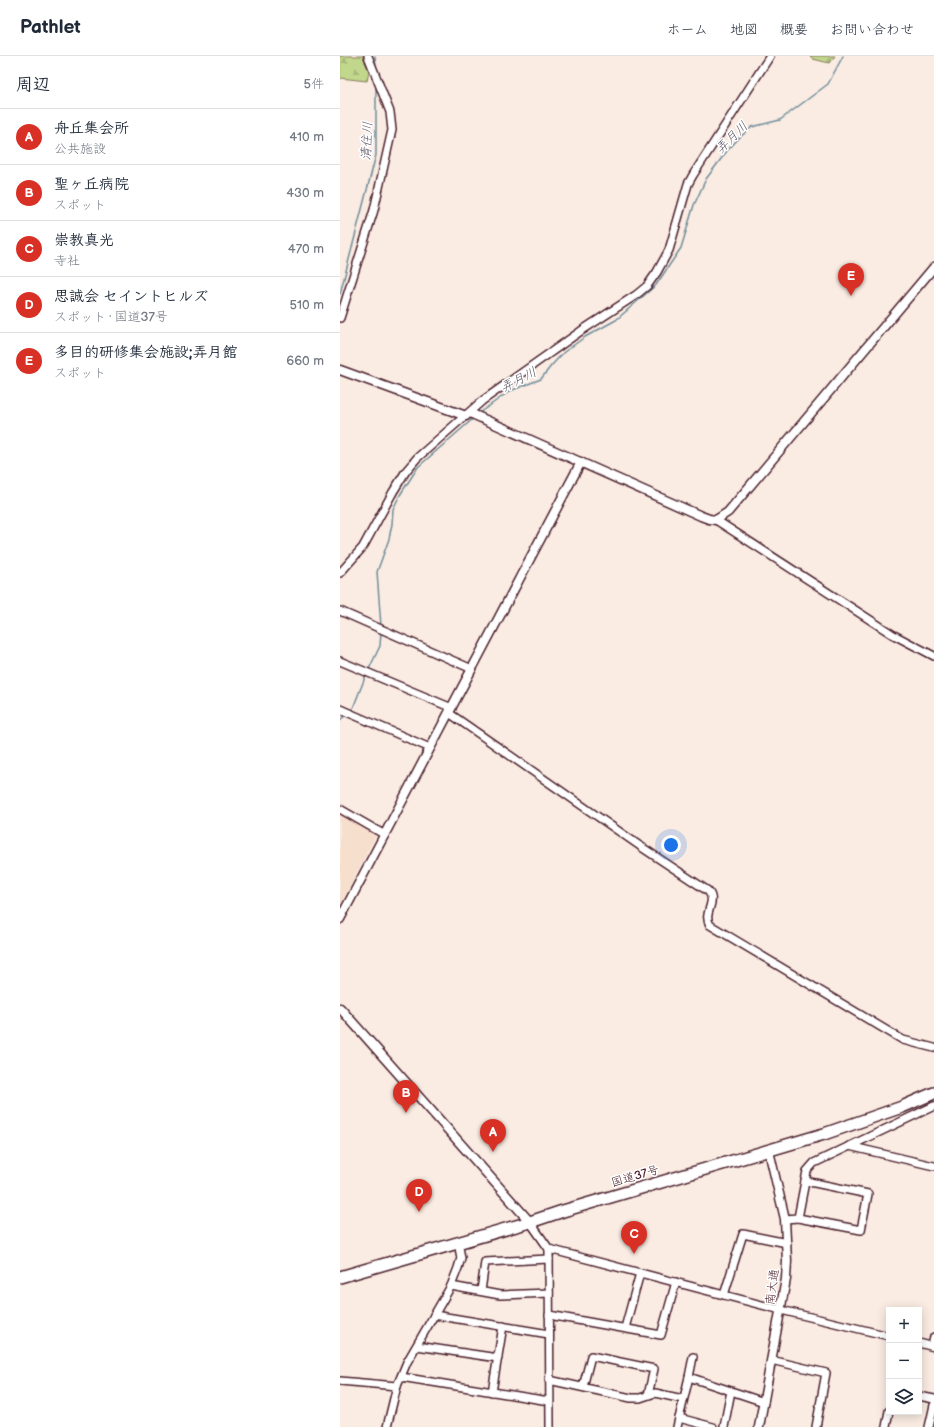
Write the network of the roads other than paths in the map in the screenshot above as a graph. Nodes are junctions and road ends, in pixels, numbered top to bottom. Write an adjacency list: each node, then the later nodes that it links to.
1 (368, 56): 4 (street)
2 (770, 56): 6 (street)
3 (934, 267): 8 (street)
4 (340, 318)
5 (340, 370): 6 (street)
6 (468, 414): 7 (street); 9 (street)
7 (581, 462): 8 (street); 13 (street)
8 (716, 520): 11 (street)
9 (340, 573)
10 (340, 611): 13 (street)
11 (934, 656)
12 (340, 661): 14 (street)
13 (472, 669): 14 (street)
14 (450, 710): 16 (street); 21 (street)
15 (345, 712): 16 (street)
16 (430, 748): 18 (street)
17 (340, 809): 18 (street)
18 (385, 835): 19 (street)
19 (340, 919)
20 (340, 1008): 30 (street)
21 (934, 1048)
22 (934, 1093): 25 (highway, 国道37号)
23 (934, 1106): 24 (street)
24 (849, 1146): 26 (street); 27 (street)
25 (769, 1150): 29 (street, 南大通); 30 (highway, 国道37号)
26 (934, 1166)
27 (805, 1181): 28 (street); 28 (street)
28 (798, 1218): 29 (street)
29 (785, 1219): 32 (street, 南大通)
30 (530, 1222): 31 (highway, 国道37号); 33 (street)
31 (458, 1242): 36 (highway, 国道37号); 38 (street)
32 (787, 1243): 41 (street); 42 (street, 南大通)
33 (549, 1249): 34 (street); 35 (street)
34 (548, 1259): 39 (street); 40 (street)
35 (640, 1273): 37 (street); 46 (street)
36 (340, 1277)
37 (676, 1282): 41 (street); 46 (street)
38 (451, 1286): 39 (street); 43 (street)
39 (481, 1291): 40 (street)
40 (549, 1293): 44 (street)
41 (724, 1295): 42 (street)
42 (781, 1310): 48 (street); 55 (street, 南大通)
43 (434, 1315): 45 (street); 51 (street)
44 (549, 1315): 46 (street); 47 (street)
45 (503, 1326): 47 (street); 54 (street)
46 (624, 1328)
47 (549, 1334): 58 (street)
48 (886, 1335)
49 (934, 1338): 52 (street)
50 (922, 1344): 52 (street)
51 (417, 1346): 54 (street); 56 (street)
52 (933, 1346)
53 (694, 1357): 57 (street)
54 (498, 1358): 63 (street)
55 (772, 1360): 69 (street, 南大通); 79 (street)
56 (401, 1377): 60 (street); 63 (street)
57 (689, 1377): 62 (street); 66 (street)
58 (549, 1380): 61 (street); 68 (street)
59 (340, 1381): 60 (street)
60 (397, 1386): 73 (street)
61 (583, 1387): 64 (street); 64 (street)
62 (731, 1391): 69 (street); 77 (street)
63 (492, 1392): 68 (street)
64 (648, 1395): 66 (street)
65 (922, 1397): 67 (street)
66 (684, 1399): 72 (street)
67 (934, 1399)
68 (550, 1401): 74 (street)
69 (764, 1402): 78 (street, 南大通)
70 (934, 1405): 81 (street)
71 (888, 1415): 80 (street)
72 (679, 1418): 75 (street); 76 (street)
73 (387, 1427)
74 (550, 1427)
75 (677, 1427)
76 (713, 1427)
77 (724, 1427)
78 (759, 1427)
79 (816, 1427)
80 (886, 1427)
81 (929, 1427)

